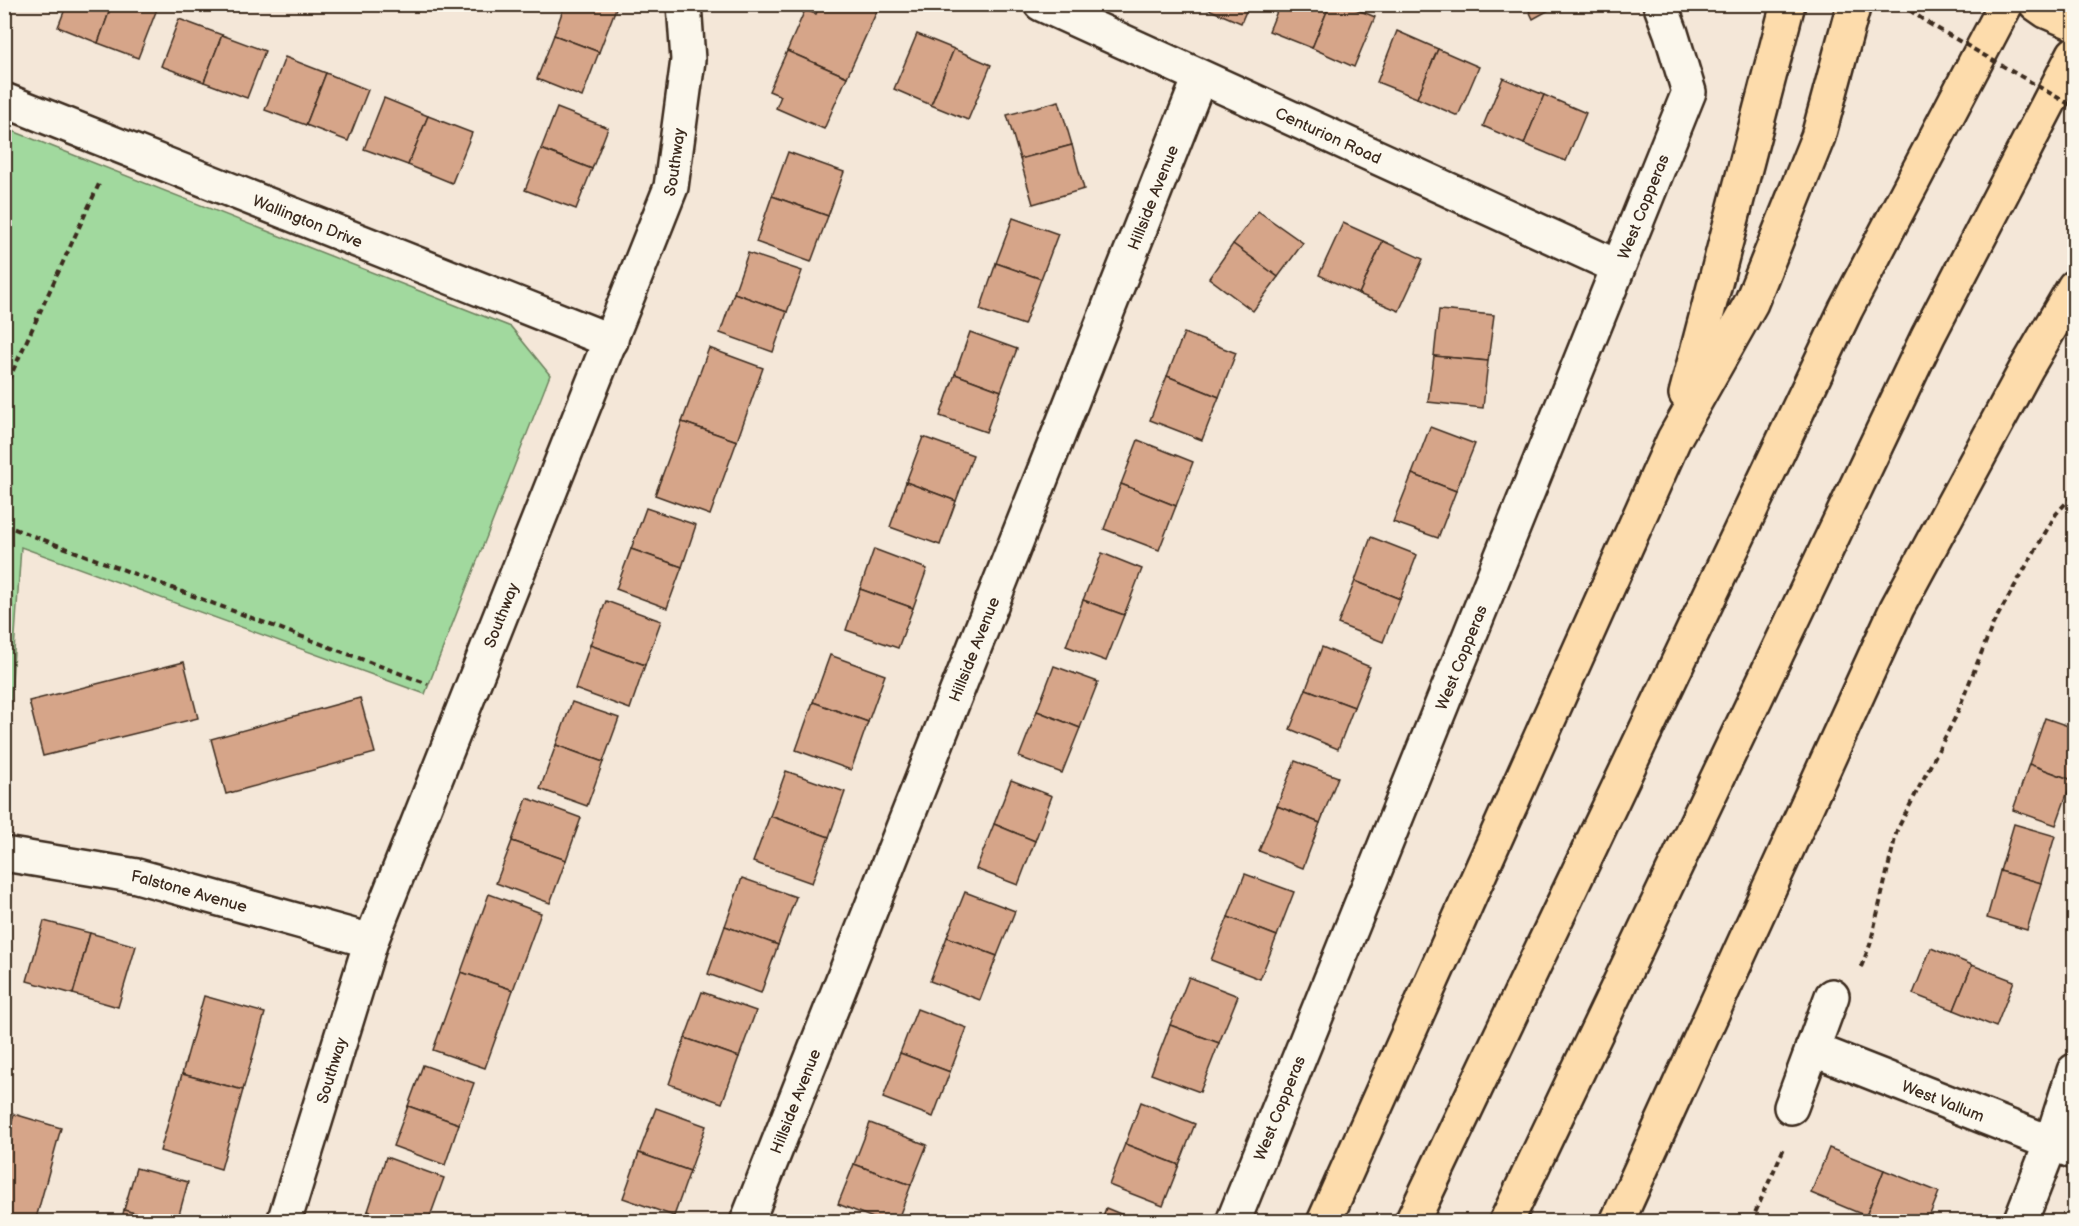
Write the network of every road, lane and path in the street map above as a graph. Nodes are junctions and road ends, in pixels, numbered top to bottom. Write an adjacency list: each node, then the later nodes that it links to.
1 (684, 4): 17 (street, Southway)
2 (1041, 4): 11 (street, Centurion Road)
3 (1660, 4): 15 (street, West Copperas)
4 (1788, 4): 19 (highway)
5 (1854, 4): 19 (highway)
6 (1901, 4): 13 (path, bridge)
7 (2006, 4): 36 (highway)
8 (2036, 4): 9 (highway)
9 (2074, 23)
10 (2074, 54): 37 (highway)
11 (1200, 77): 15 (street, Centurion Road); 33 (street, Hillside Avenue)
12 (4, 100): 14 (street, Wallington Drive)
13 (2074, 107)
14 (117, 145): 17 (street, Wallington Drive); 18 (path)
15 (1618, 267): 34 (street, West Copperas)
16 (2074, 287): 38 (highway)
17 (610, 341): 22 (street, Southway)
18 (4, 390)
19 (1674, 440): 35 (highway)
20 (2074, 494): 25 (path)
21 (4, 525): 22 (path)
22 (468, 698): 24 (street, Southway)
23 (4, 854): 24 (street, Falstone Avenue)
24 (371, 941): 32 (street, Southway)
25 (1858, 978)
26 (1832, 996): 27 (street)
27 (1812, 1049): 29 (street); 31 (street, West Vallum)
28 (2074, 1071): 31 (street)
29 (1791, 1107)
30 (1791, 1142): 39 (path)
31 (2063, 1148): 40 (street)
32 (284, 1221)
33 (747, 1221)
34 (1233, 1221)
35 (1324, 1221)
36 (1412, 1221)
37 (1506, 1221)
38 (1617, 1221)
39 (1751, 1221)
40 (2020, 1221)

